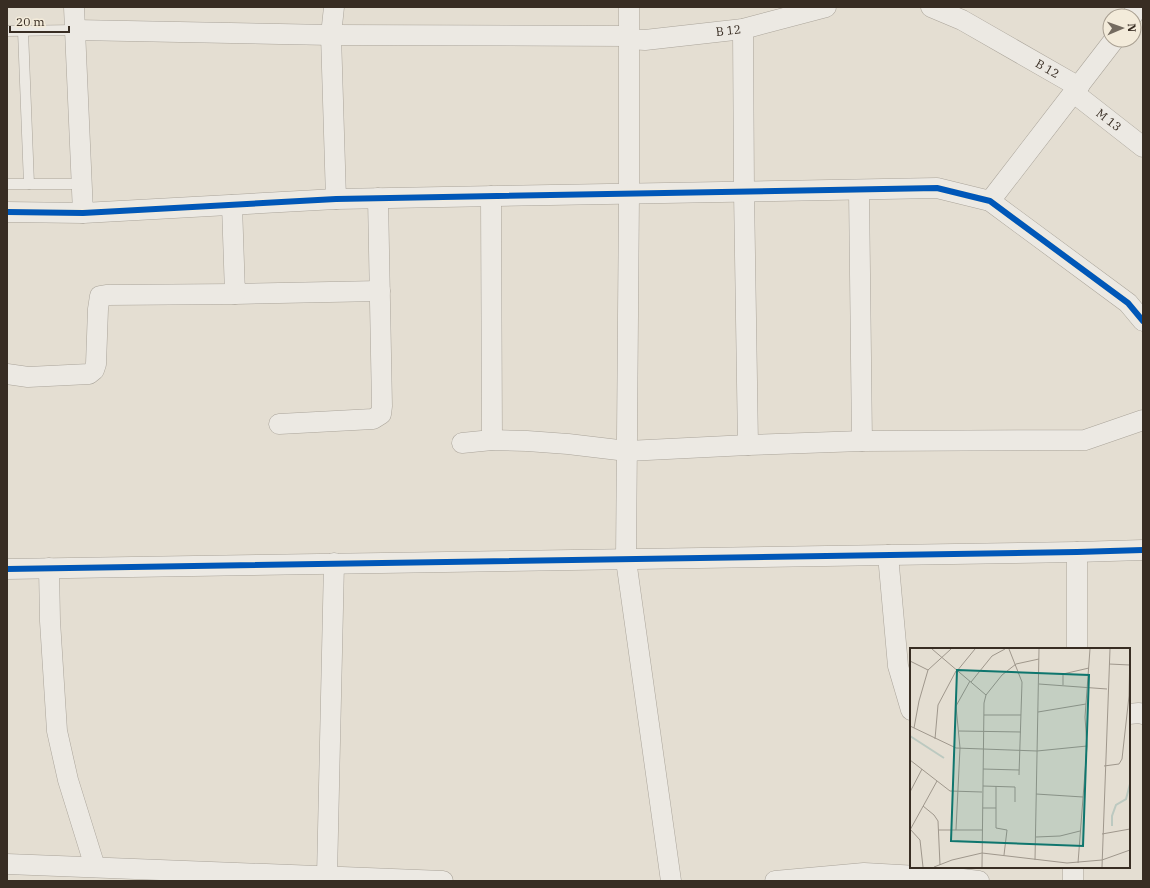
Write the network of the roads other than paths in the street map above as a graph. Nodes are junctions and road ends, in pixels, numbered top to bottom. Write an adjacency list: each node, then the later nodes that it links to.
1 (74, 7): 7 (street)
2 (334, 7): 10 (street)
3 (629, 7): 11 (street)
4 (826, 7): 8 (street, B 12)
5 (931, 7): 13 (street, B 12)
6 (23, 30): 7 (lane); 9 (lane); 16 (lane)
7 (76, 30): 10 (street, B 12); 17 (street)
8 (743, 30): 11 (street, B 12); 19 (street)
9 (7, 31)
10 (331, 35): 11 (street, B 12); 23 (street)
11 (628, 38): 20 (street)
12 (1108, 48): 13 (street)
13 (1076, 90): 14 (street, M 13); 24 (street)
14 (1143, 147)
15 (7, 184): 16 (lane)
16 (29, 184): 17 (lane)
17 (82, 184): 27 (street)
18 (859, 190): 19 (street); 24 (street); 35 (street)
19 (744, 192): 20 (street); 37 (street)
20 (629, 194): 21 (street); 38 (street)
21 (491, 196): 22 (street); 34 (street)
22 (378, 198): 23 (street); 28 (street)
23 (336, 199): 25 (street)
24 (990, 201): 30 (street)
25 (232, 205): 27 (street); 29 (street)
26 (7, 212): 27 (street)
27 (83, 213)
28 (380, 291): 29 (street); 33 (street)
29 (235, 294): 31 (street)
30 (1143, 321)
31 (7, 374)
32 (1143, 420): 35 (street)
33 (279, 424)
34 (492, 440): 36 (street); 38 (street)
35 (862, 441): 37 (street)
36 (462, 443)
37 (748, 445): 38 (street)
38 (627, 451): 42 (street)
39 (1143, 550): 40 (street)
40 (1077, 552): 41 (street); 46 (street)
41 (888, 555): 42 (street); 47 (street)
42 (626, 560): 43 (street); 56 (street)
43 (334, 563): 45 (street); 54 (street)
44 (7, 568): 45 (street)
45 (49, 568): 51 (street)
46 (1077, 648)
47 (910, 707)
48 (1130, 714): 49 (street)
49 (1143, 714)
50 (7, 864): 51 (street)
51 (95, 867): 54 (street)
52 (1073, 868): 59 (street)
53 (954, 872): 57 (street); 58 (street)
54 (327, 876): 55 (street)
55 (443, 881)
56 (671, 881)
57 (775, 881)
58 (979, 881)
59 (1073, 881)

